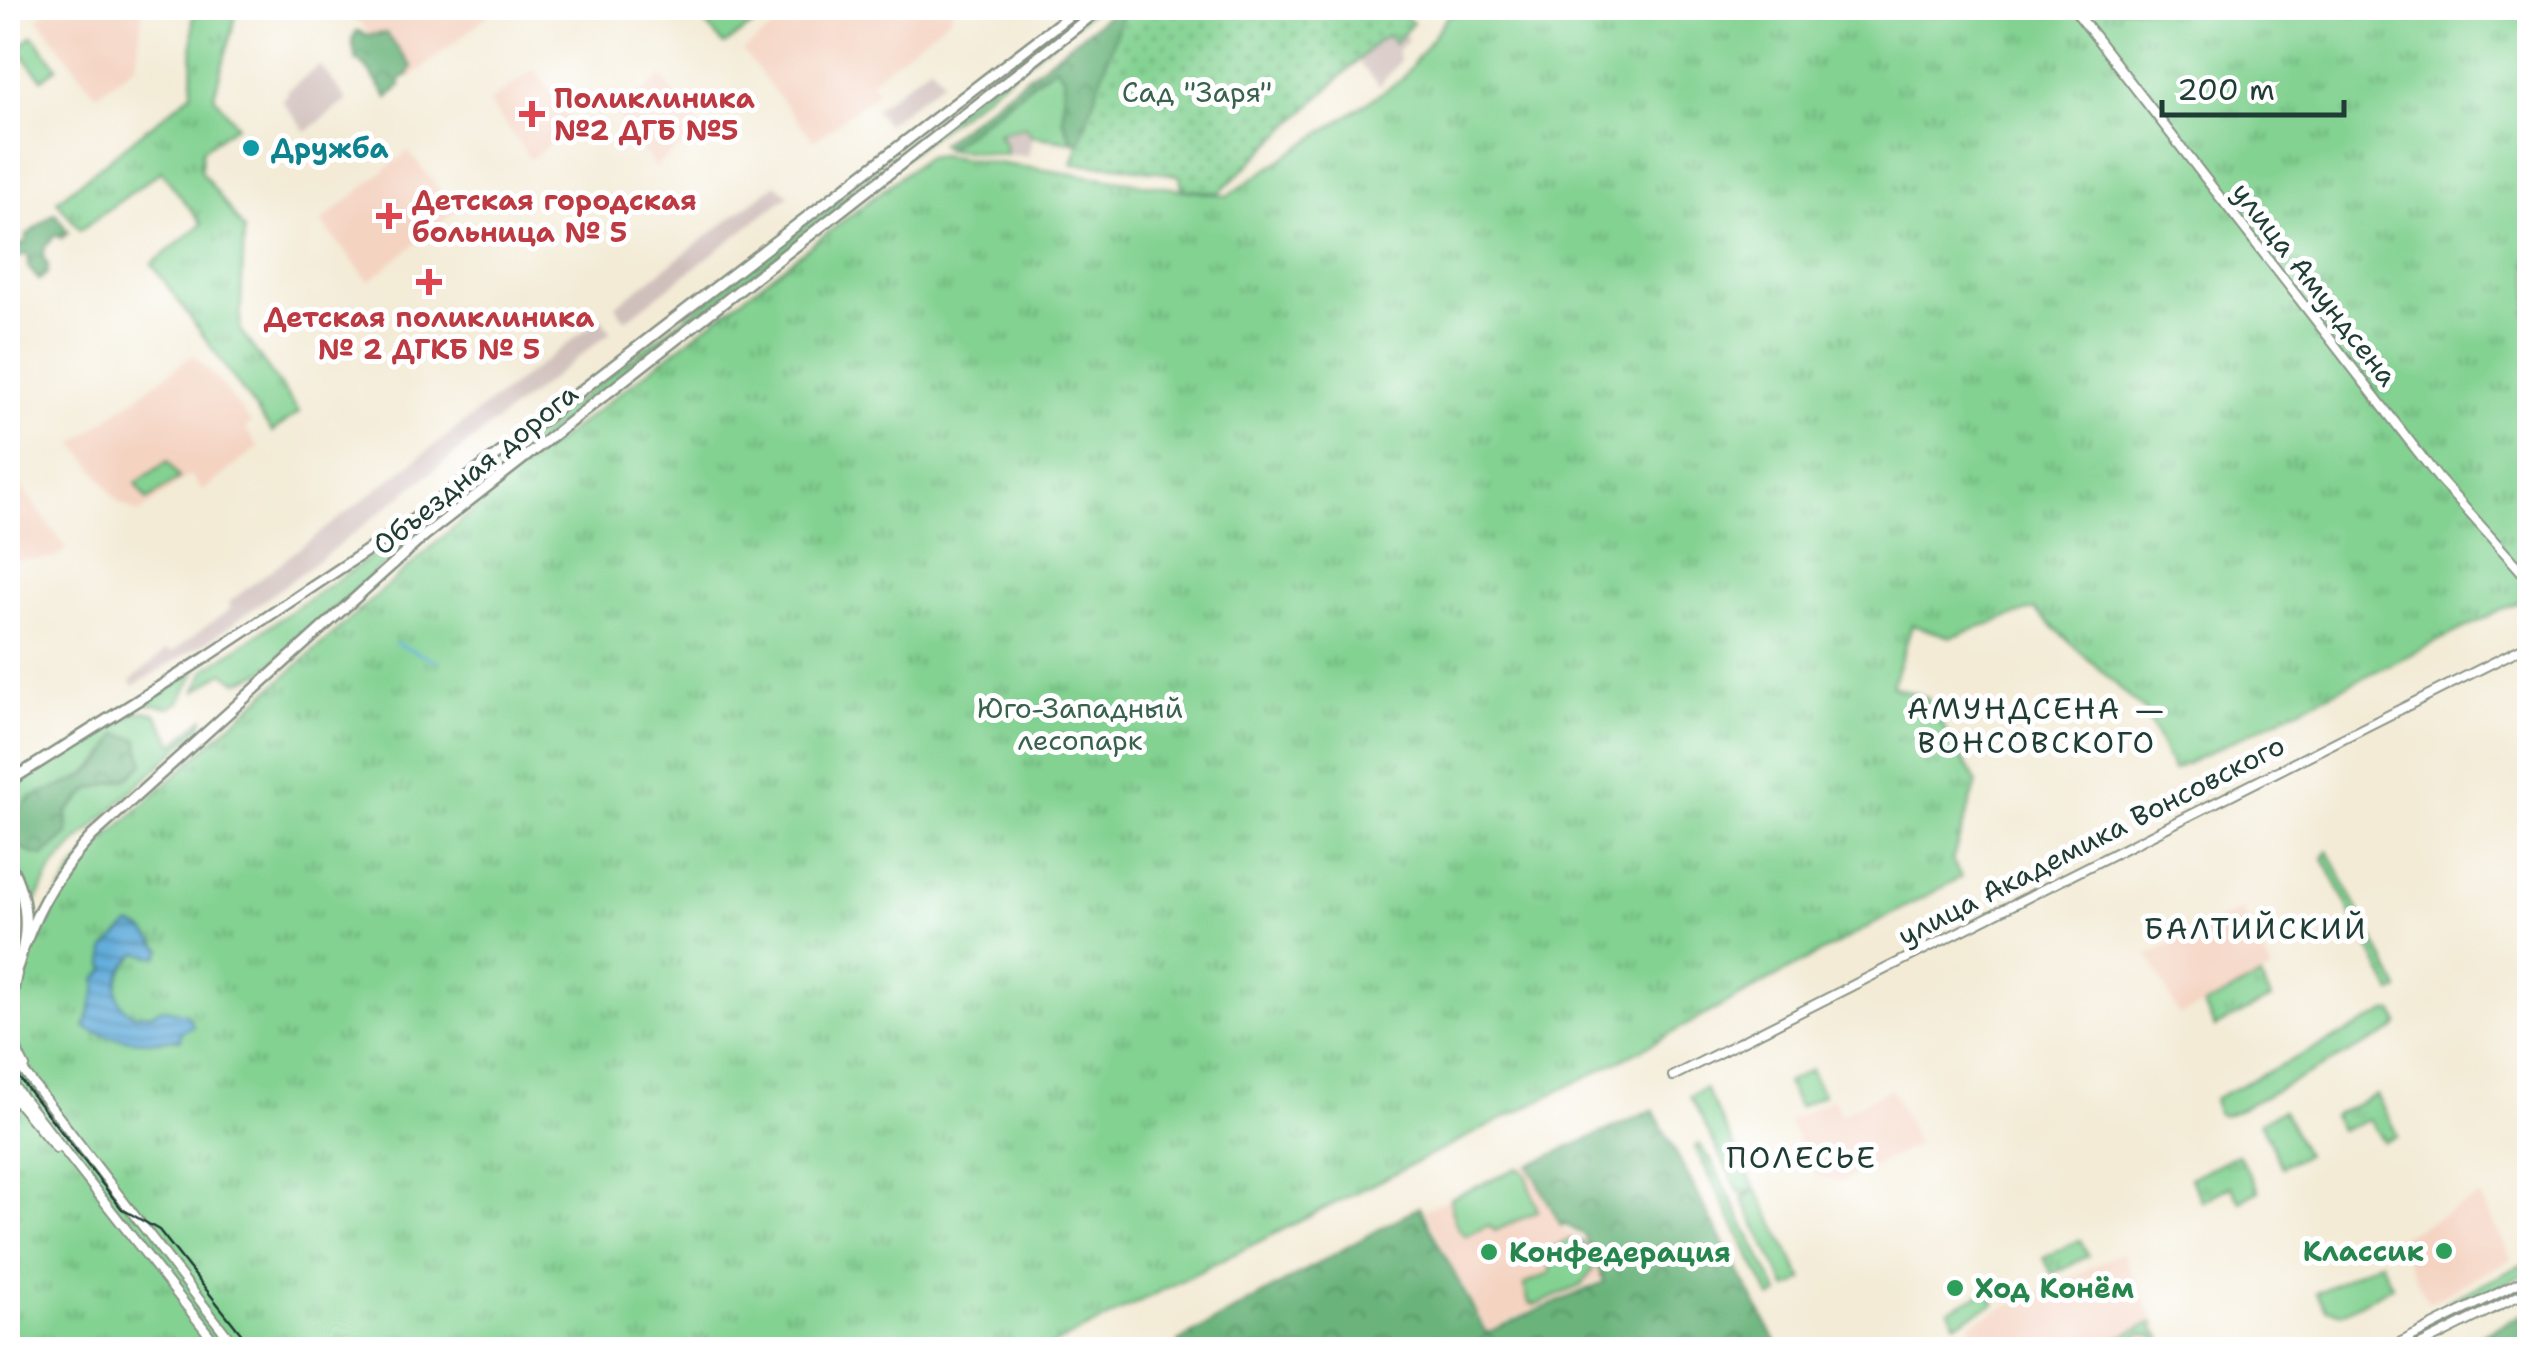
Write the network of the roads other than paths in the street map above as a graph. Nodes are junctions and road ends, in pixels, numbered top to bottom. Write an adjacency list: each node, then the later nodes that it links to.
1 (1079, 8): 6 (main road, Объездная дорога)
2 (1101, 8): 8 (main road, Объездная дорога)
3 (2073, 8): 4 (main road, улица Амундсена)
4 (2530, 581)
5 (2530, 644): 12 (main road, улица Академика Вонсовского)
6 (8, 782)
7 (8, 861): 8 (main road)
8 (25, 944): 9 (main road)
9 (18, 967): 10 (main road); 14 (main road)
10 (8, 988)
11 (8, 1051): 14 (main road)
12 (1672, 1076)
13 (8, 1079): 16 (main road)
14 (38, 1088): 20 (main road)
15 (8, 1090): 16 (main road)
16 (89, 1182): 19 (main road)
17 (2530, 1278): 21 (main road)
18 (2530, 1290): 22 (main road)
19 (221, 1350)
20 (238, 1350)
21 (2385, 1350)
22 (2410, 1350)

